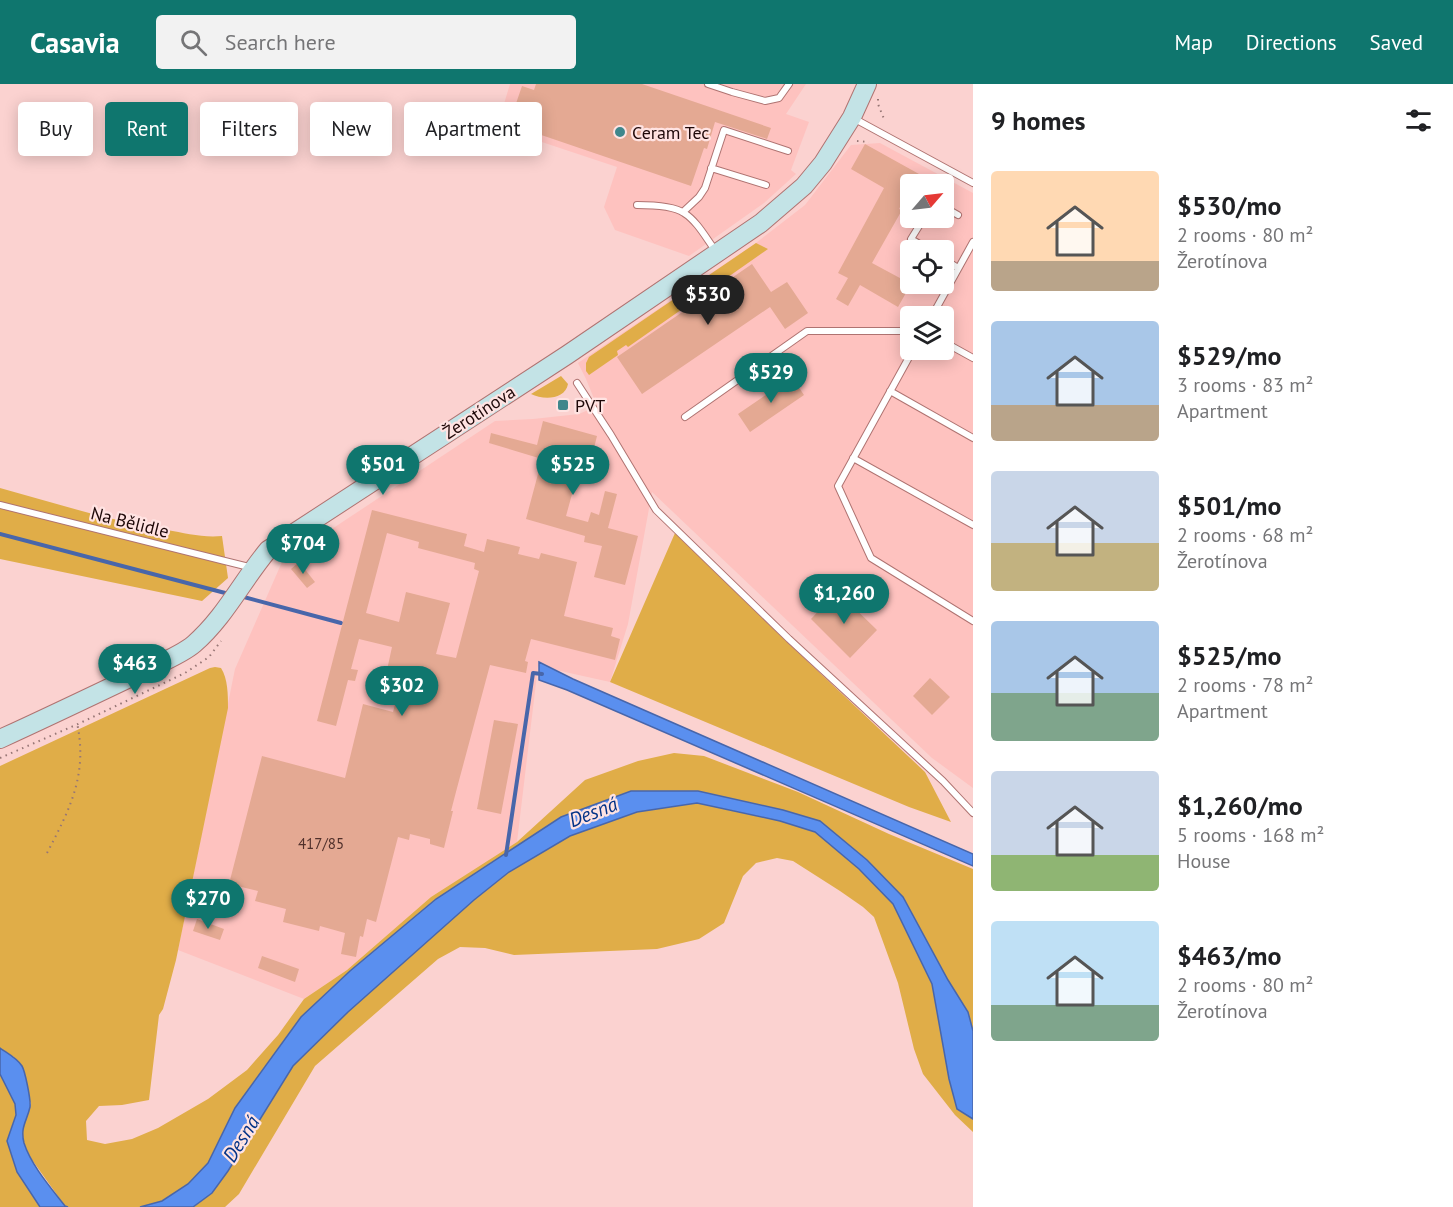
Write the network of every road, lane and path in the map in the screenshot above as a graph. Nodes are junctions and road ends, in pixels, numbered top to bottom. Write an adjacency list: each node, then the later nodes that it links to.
1 (708, 84): 2 (lane)
2 (789, 84)
3 (872, 90): 4 (street, Žerotínova); 5 (path)
4 (852, 117): 8 (lane); 17 (street, Žerotínova)
5 (884, 119)
6 (789, 151): 7 (lane)
7 (711, 168): 9 (lane); 11 (lane)
8 (973, 183)
9 (766, 185)
10 (637, 205): 11 (lane)
11 (683, 212): 17 (lane)
12 (954, 213): 13 (lane)
13 (958, 215)
14 (918, 228): 15 (lane)
15 (914, 240)
16 (973, 242): 19 (lane)
17 (717, 253): 32 (street, Žerotínova)
18 (954, 265): 19 (lane)
19 (958, 268): 20 (lane)
20 (937, 306)
21 (900, 331): 27 (lane)
22 (954, 348): 23 (lane)
23 (973, 358)
24 (908, 360): 26 (lane)
25 (577, 383): 36 (lane)
26 (890, 391): 28 (lane); 29 (lane)
27 (685, 417)
28 (973, 438)
29 (853, 458): 31 (lane); 33 (lane)
30 (0, 505): 32 (lane, Na Bělidle)
31 (973, 525)
32 (253, 568): 34 (street, Žerotínova)
33 (973, 621)
34 (72, 706): 35 (street, Žerotínova); 37 (path)
35 (0, 739)
36 (973, 813)
37 (48, 853)

